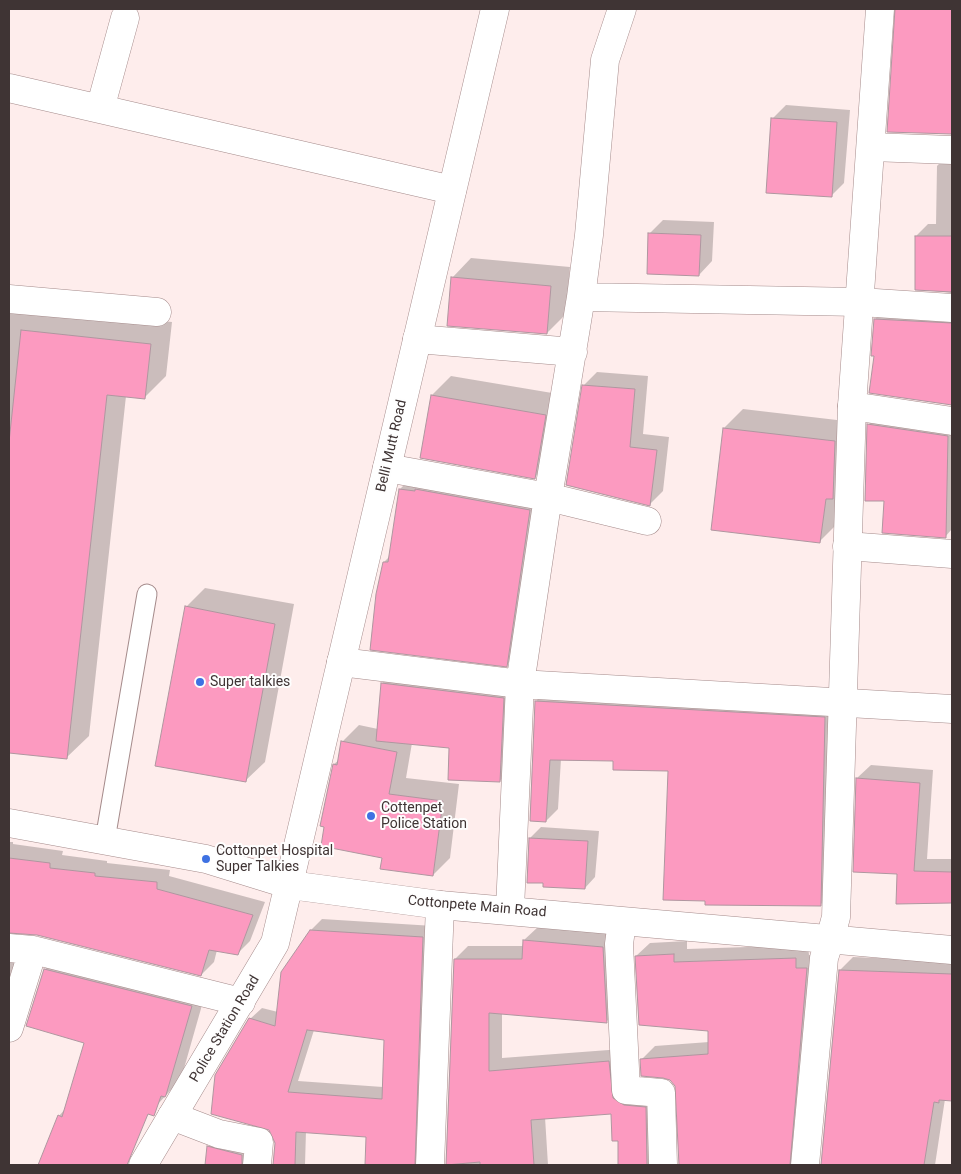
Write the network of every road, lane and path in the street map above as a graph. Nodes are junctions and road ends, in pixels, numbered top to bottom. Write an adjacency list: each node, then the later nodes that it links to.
1 (496, 9): 9 (street, Belli Mutt Road)
2 (622, 9): 10 (street)
3 (880, 9): 7 (street)
4 (125, 18): 6 (street)
5 (9, 88): 6 (street)
6 (100, 109): 9 (street)
7 (870, 147): 8 (street); 12 (street)
8 (952, 150)
9 (452, 190): 15 (street, Belli Mutt Road)
10 (581, 297): 12 (street); 16 (street)
11 (9, 299): 14 (street)
12 (860, 302): 13 (street); 17 (street)
13 (952, 308)
14 (157, 312)
15 (417, 339): 16 (street); 19 (street, Belli Mutt Road)
16 (572, 352): 20 (street)
17 (852, 406): 18 (street); 22 (street)
18 (952, 421)
19 (387, 468): 20 (street); 25 (street, Belli Mutt Road)
20 (548, 496): 21 (street); 26 (street)
21 (647, 522)
22 (847, 546): 23 (street); 27 (street)
23 (952, 554)
24 (146, 594): 30 (lane)
25 (341, 662): 26 (street); 31 (street, Belli Mutt Road)
26 (520, 684): 27 (street); 33 (street)
27 (841, 704): 28 (street); 35 (street)
28 (952, 709)
29 (9, 823): 30 (street, Cottonpete Main Road)
30 (105, 840): 31 (street, Cottonpete Main Road)
31 (290, 885): 32 (street, Cottonpete Main Road); 38 (street, Police Station Road)
32 (440, 905): 33 (street, Cottonpete Main Road); 43 (street)
33 (510, 909): 34 (street, Cottonpete Main Road)
34 (622, 922): 35 (street, Cottonpete Main Road); 44 (street)
35 (830, 939): 37 (street, Cottonpete Main Road); 45 (street)
36 (21, 949): 38 (street); 39 (street)
37 (952, 950)
38 (241, 1002): 40 (street, Police Station Road)
39 (9, 1028)
40 (172, 1116): 41 (street, Police Station Road); 42 (street)
41 (143, 1165)
42 (257, 1165)
43 (430, 1165)
44 (663, 1165)
45 (805, 1165)

